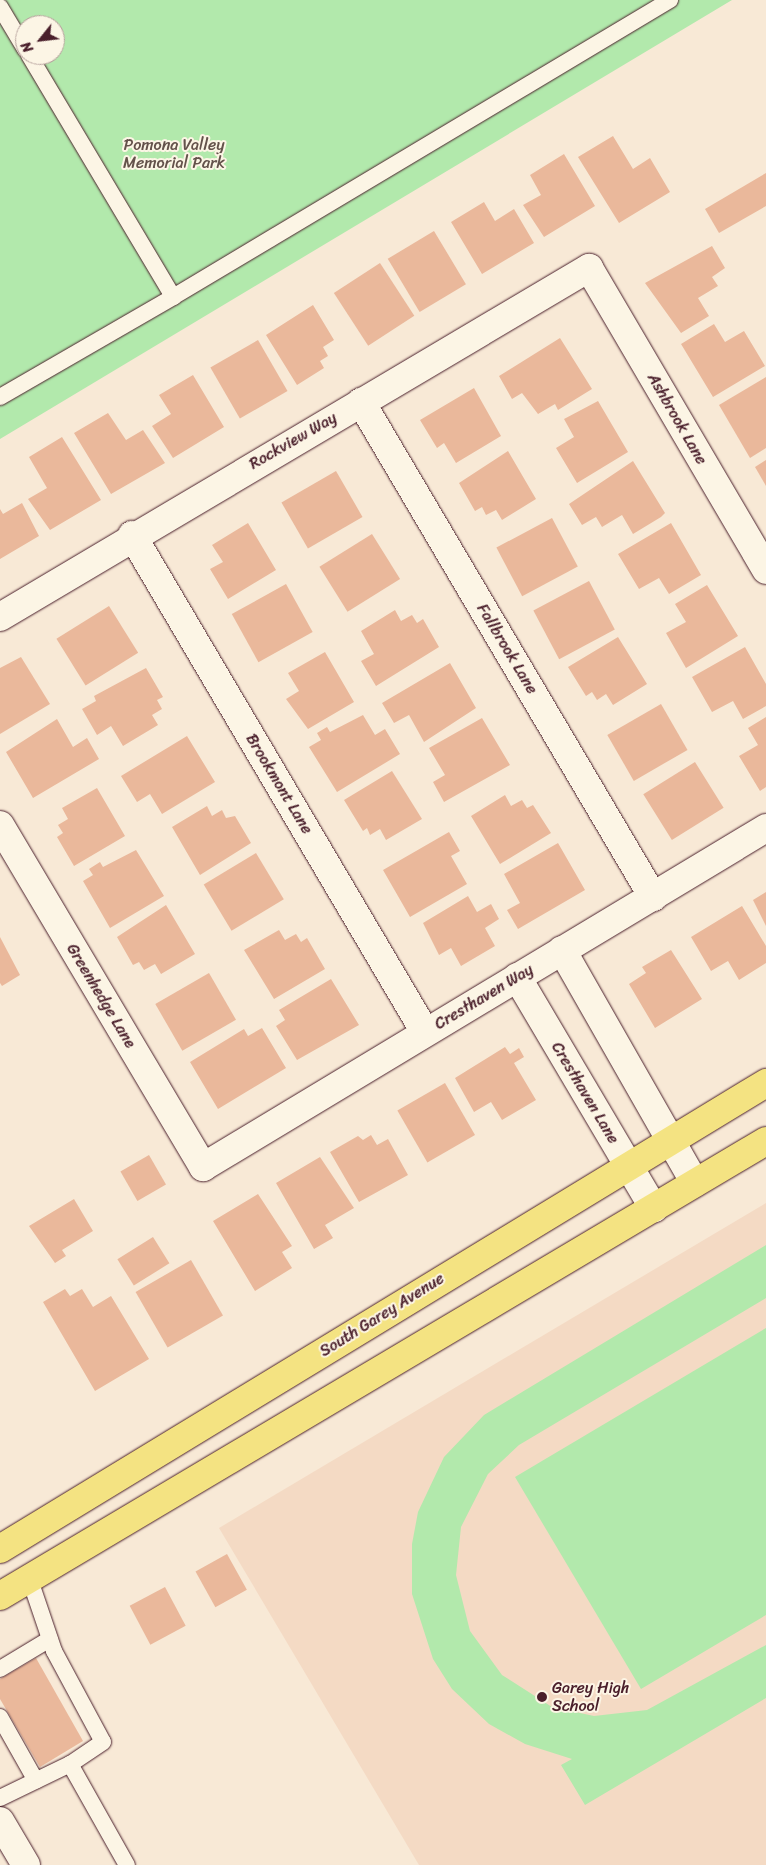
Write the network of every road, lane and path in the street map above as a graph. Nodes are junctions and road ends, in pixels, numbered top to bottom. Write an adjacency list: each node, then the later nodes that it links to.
1 (670, 0): 6 (lane)
2 (0, 7): 3 (lane)
3 (15, 32)
4 (35, 65): 6 (lane)
5 (589, 268): 8 (street, Rockview Way); 10 (street, Ashbrook Lane)
6 (172, 297): 7 (lane)
7 (0, 397)
8 (361, 402): 9 (street, Rockview Way); 14 (street, Fallbrook Lane)
9 (132, 535): 11 (street, Rockview Way); 17 (street, Brookmont Lane)
10 (766, 570)
11 (0, 617)
12 (766, 828): 14 (street, Cresthaven Way)
13 (4, 840): 22 (street, Greenhedge Lane)
14 (653, 896): 15 (street, Cresthaven Way)
15 (562, 950): 16 (street, Cresthaven Way); 19 (street)
16 (517, 977): 17 (street, Cresthaven Way); 21 (street, Cresthaven Lane)
17 (425, 1032): 22 (street, Cresthaven Way)
18 (766, 1083): 19 (main road, South Garey Avenue)
19 (670, 1140): 21 (main road, South Garey Avenue); 23 (street)
20 (766, 1141): 23 (main road)
21 (627, 1164): 24 (street, Cresthaven Lane); 25 (main road, South Garey Avenue)
22 (203, 1167)
23 (695, 1183): 24 (main road)
24 (654, 1209): 26 (main road)
25 (0, 1550)
26 (30, 1580): 27 (main road); 28 (lane)
27 (0, 1596)
28 (50, 1640): 29 (lane); 31 (lane)
29 (0, 1669)
30 (0, 1717): 32 (lane)
31 (70, 1764): 32 (lane); 36 (lane)
32 (36, 1781): 33 (lane)
33 (0, 1798)
34 (0, 1821): 35 (street)
35 (26, 1865)
36 (127, 1865)

